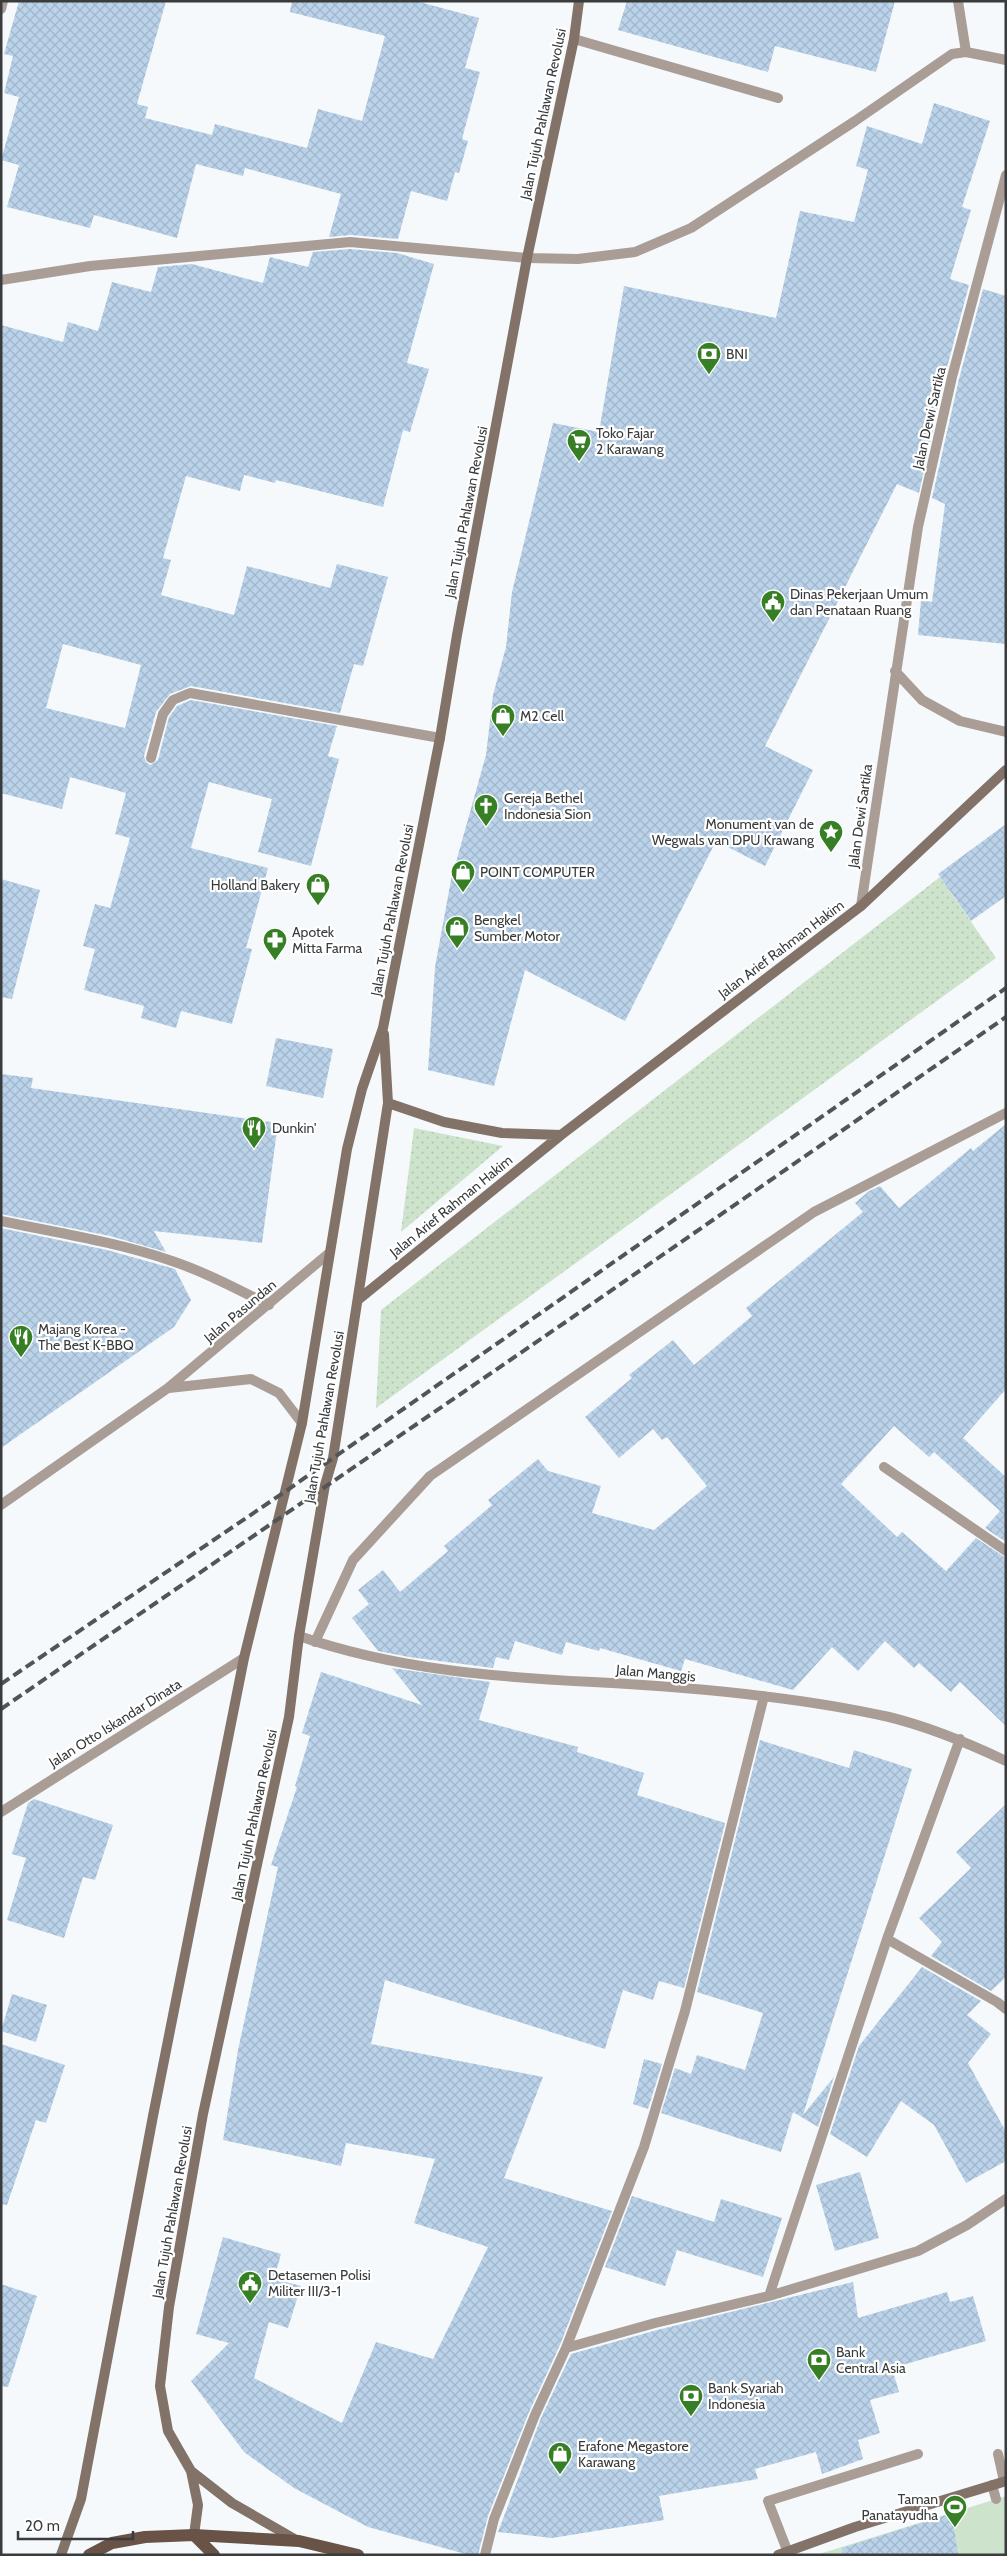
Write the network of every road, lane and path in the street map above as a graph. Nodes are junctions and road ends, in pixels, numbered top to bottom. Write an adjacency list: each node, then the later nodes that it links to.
1 (3, 1): 4 (street)
2 (579, 1): 5 (main road, Jalan Tujuh Pahlawan Revolusi)
3 (958, 1): 6 (street)
4 (1, 9)
5 (574, 39): 8 (street); 10 (main road, Jalan Tujuh Pahlawan Revolusi)
6 (966, 52): 7 (street); 10 (street)
7 (1006, 60)
8 (778, 98)
9 (1006, 175): 12 (street, Jalan Dewi Sartika)
10 (527, 258): 11 (street); 14 (main road, Jalan Tujuh Pahlawan Revolusi)
11 (1, 280)
12 (895, 670): 13 (street); 17 (street, Jalan Dewi Sartika)
13 (1006, 732)
14 (440, 738): 15 (street); 18 (main road, Jalan Tujuh Pahlawan Revolusi)
15 (151, 758)
16 (1006, 770): 17 (main road, Jalan Arief Rahman Hakim)
17 (861, 906): 21 (main road, Jalan Arief Rahman Hakim)
18 (383, 1028): 19 (main road, Jalan Tujuh Pahlawan Revolusi); 23 (main road, Jalan Tujuh Pahlawan Revolusi)
19 (388, 1103): 21 (main road, Jalan Arief Rahman Hakim); 24 (main road, Jalan Tujuh Pahlawan Revolusi)
20 (1006, 1113): 32 (street)
21 (561, 1135): 24 (main road, Jalan Arief Rahman Hakim)
22 (1, 1221): 25 (street)
23 (328, 1254): 25 (street, Jalan Pasundan); 27 (main road, Jalan Tujuh Pahlawan Revolusi)
24 (358, 1299): 31 (main road, Jalan Tujuh Pahlawan Revolusi)
25 (268, 1305): 26 (street, Jalan Pasundan)
26 (168, 1388): 27 (street, Jalan Pasundan); 29 (street, Jalan Pasundan)
27 (302, 1424): 33 (main road, Jalan Tujuh Pahlawan Revolusi)
28 (884, 1467): 30 (street)
29 (1, 1506)
30 (1006, 1551)
31 (299, 1636): 32 (street, Jalan Manggis); 45 (main road, Jalan Tujuh Pahlawan Revolusi)
32 (315, 1642): 34 (street, Jalan Manggis)
33 (244, 1658): 37 (street, Jalan Otto Iskandar Dinata); 52 (main road, Jalan Tujuh Pahlawan Revolusi)
34 (764, 1696): 35 (street, Jalan Manggis); 42 (street)
35 (960, 1739): 36 (street, Jalan Manggis); 38 (street)
36 (1006, 1761)
37 (1, 1812)
38 (887, 1939): 39 (street); 41 (street)
39 (1006, 2009)
40 (1006, 2199): 41 (street)
41 (769, 2296): 42 (street)
42 (566, 2348): 56 (street)
43 (918, 2454): 51 (street)
44 (998, 2454): 46 (street)
45 (191, 2471): 49 (main road); 50 (main road, Jalan Tujuh Pahlawan Revolusi)
46 (1005, 2481): 47 (main road)
47 (992, 2485): 48 (street); 51 (main road)
48 (996, 2499)
49 (194, 2535): 50 (main road); 53 (main road); 54 (main road)
50 (299, 2541): 55 (main road)
51 (783, 2552)
52 (60, 2555)
53 (89, 2555)
54 (214, 2555)
55 (358, 2555)
56 (485, 2555)

